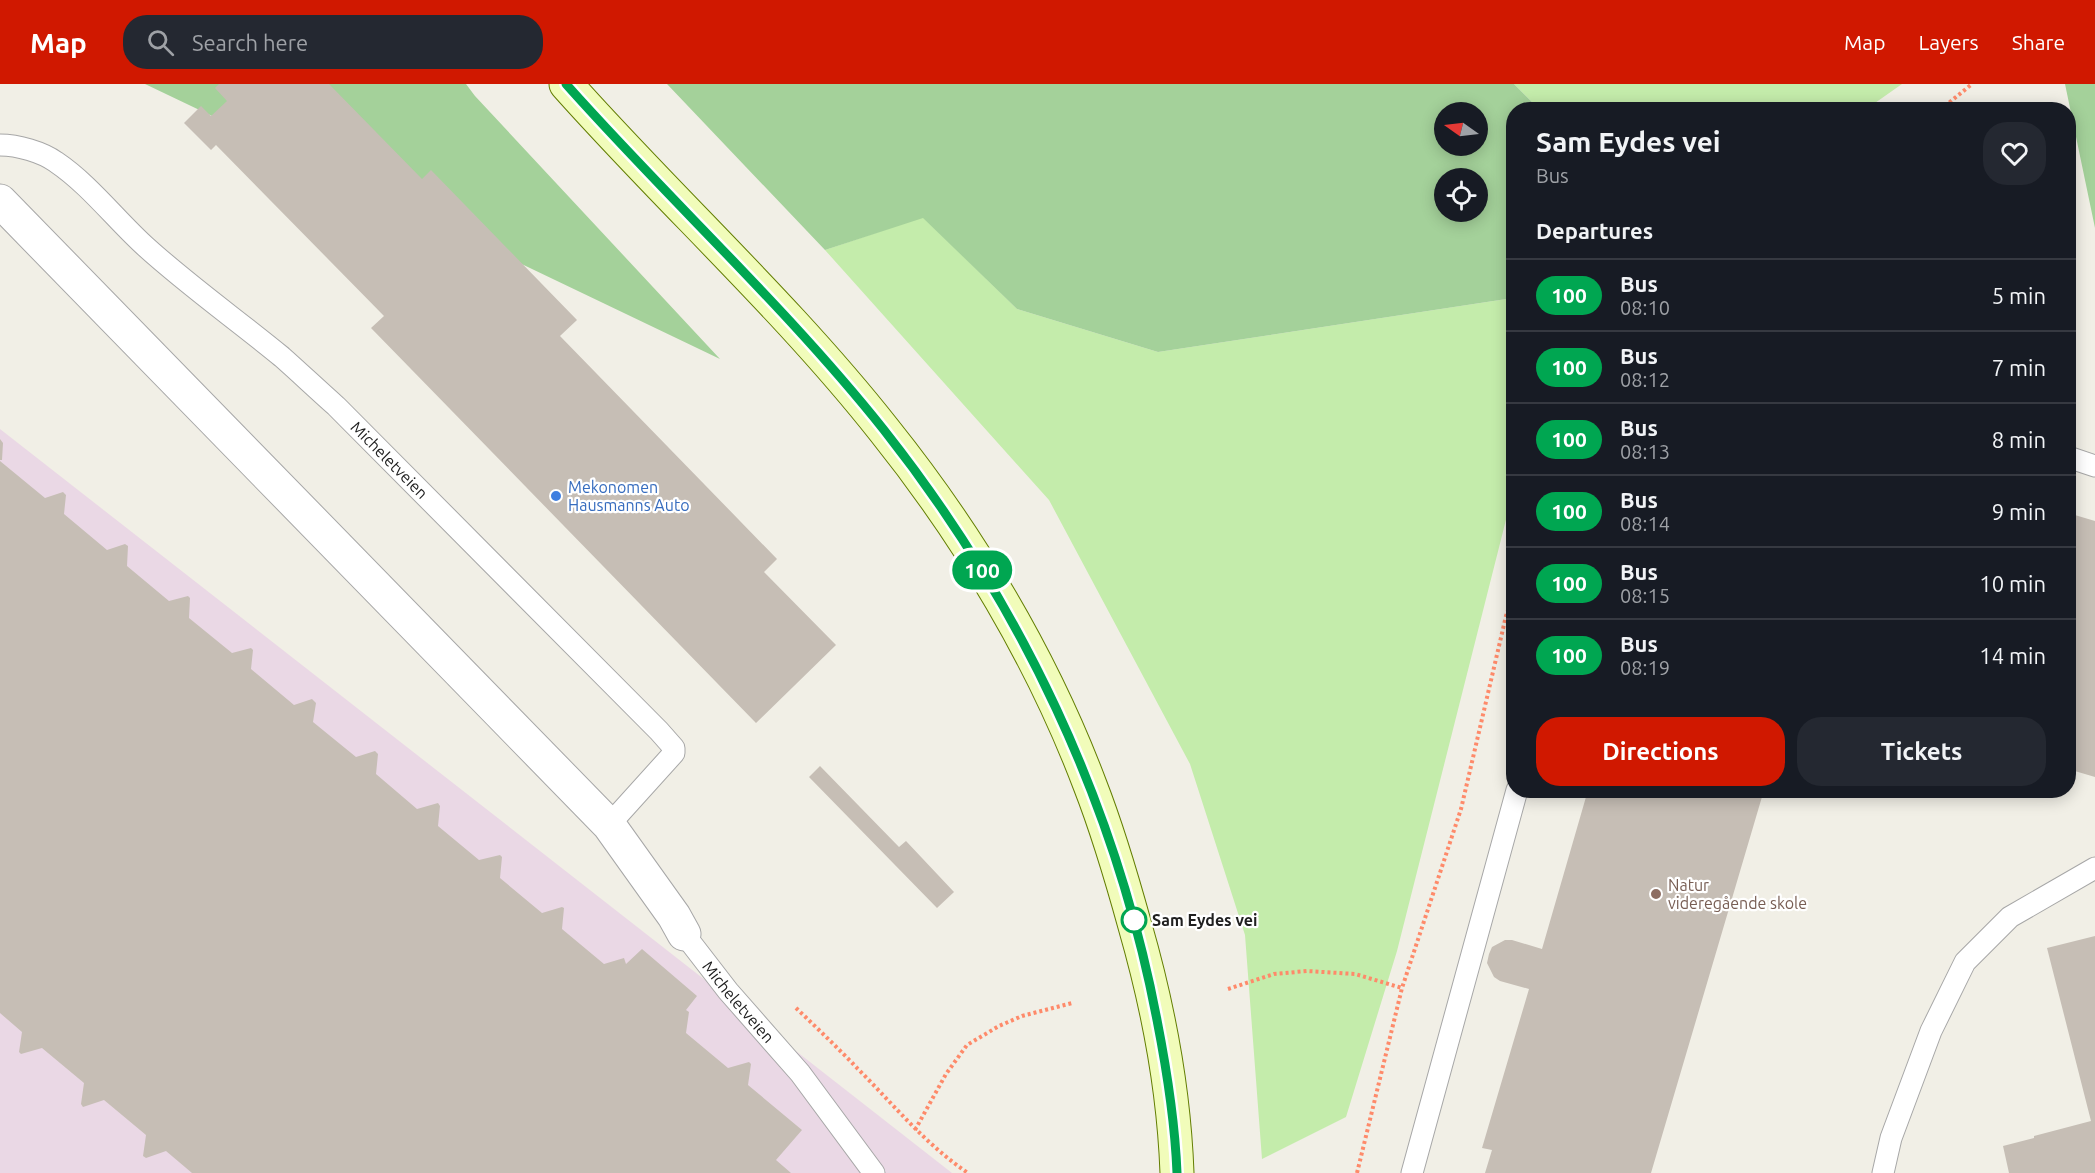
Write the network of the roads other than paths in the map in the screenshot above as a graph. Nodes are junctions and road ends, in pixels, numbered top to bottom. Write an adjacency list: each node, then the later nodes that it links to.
1 (566, 84): 11 (main road)
2 (0, 145): 7 (lane, Micheletveien)
3 (0, 201): 7 (street, Micheletveien)
4 (2076, 460): 5 (lane)
5 (2095, 466)
6 (1515, 798): 12 (lane)
7 (609, 825): 9 (street, Micheletveien)
8 (2095, 868): 13 (lane)
9 (684, 934): 10 (lane, Micheletveien)
10 (874, 1173)
11 (1177, 1173)
12 (1412, 1173)
13 (1883, 1173)

